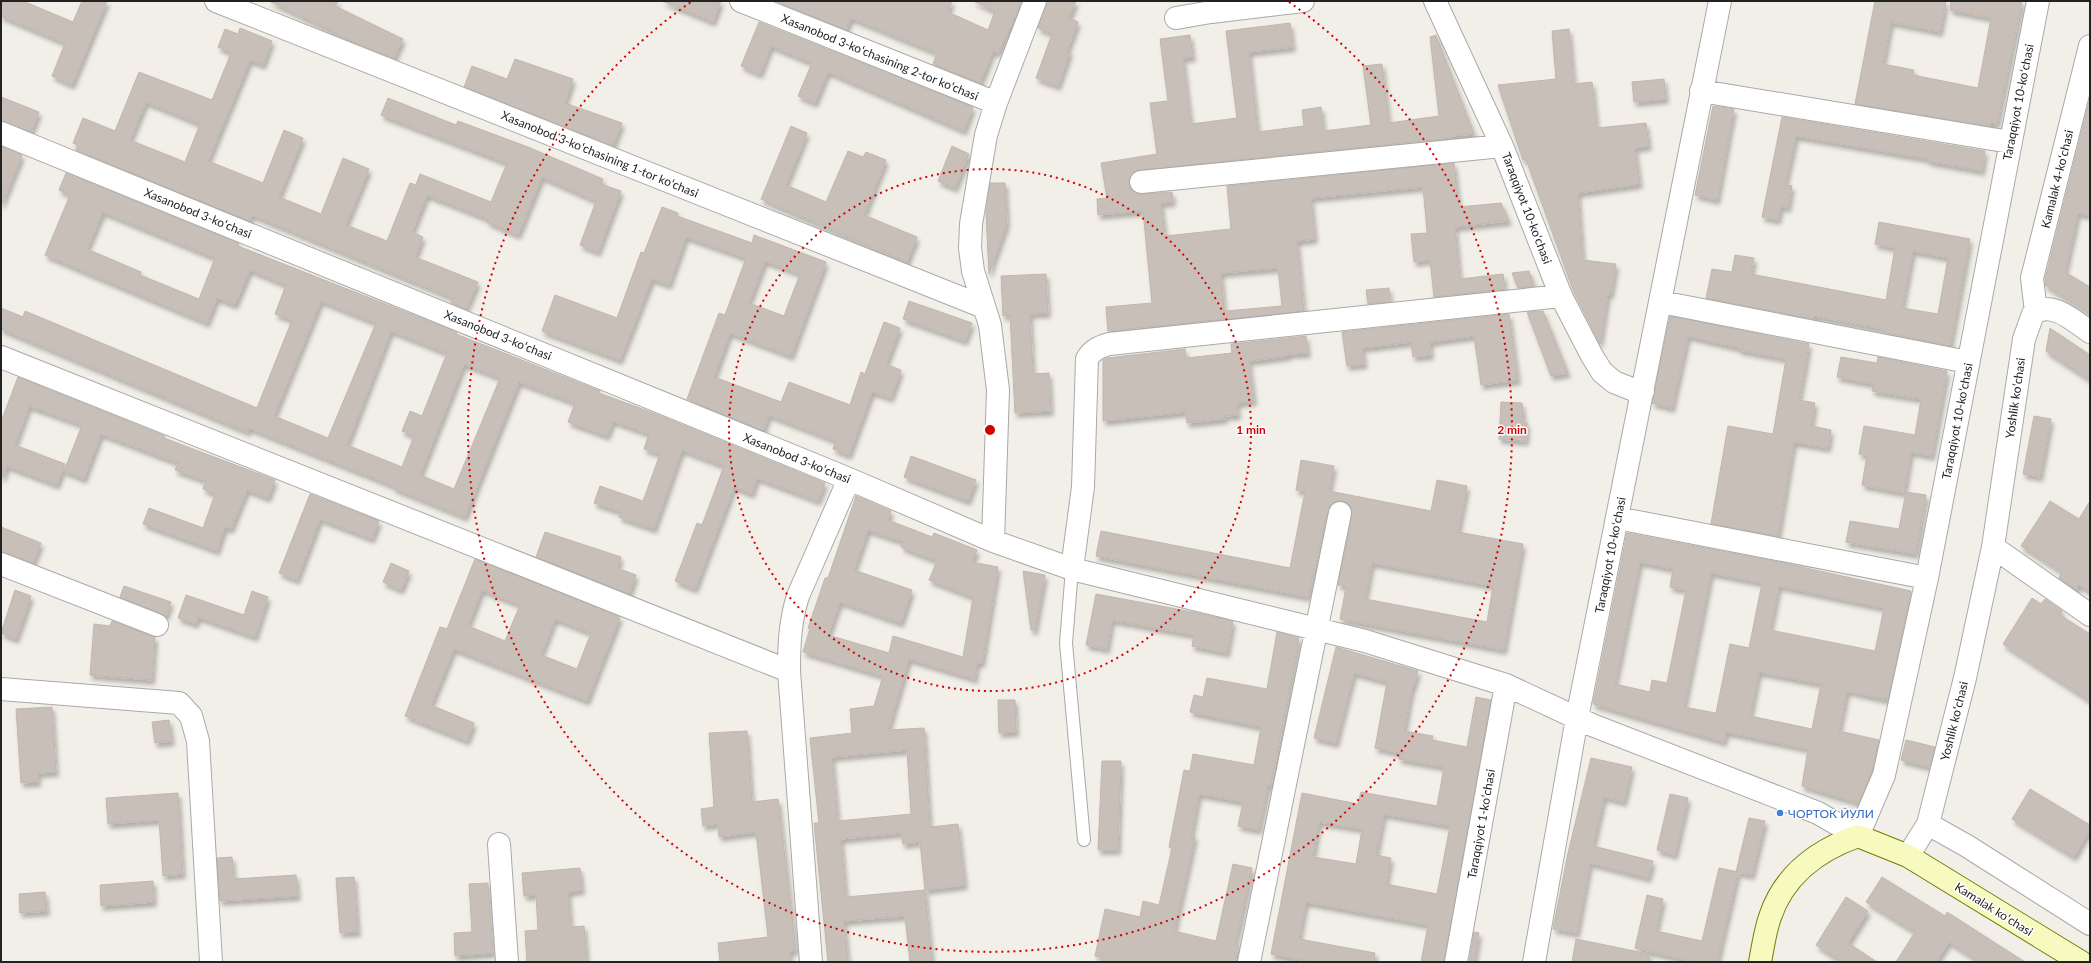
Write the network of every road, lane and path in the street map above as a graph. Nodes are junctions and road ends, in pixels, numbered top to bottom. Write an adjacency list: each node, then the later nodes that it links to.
1 (216, 1): 18 (street, Xasanobod 3-koʻchasining 1-tor koʻchasi)
2 (741, 1): 11 (street, Xasanobod 3-koʻchasining 2-tor koʻchasi)
3 (1035, 1): 11 (street)
4 (1304, 1): 8 (street)
5 (1435, 1): 14 (street, Taraqqiyot 10-koʻchasi)
6 (1720, 1): 10 (street, Taraqqiyot 10-koʻchasi)
7 (2038, 1): 13 (street, Taraqqiyot 10-koʻchasi)
8 (1176, 18)
9 (2090, 46): 19 (street, Kamalak 4-koʻchasi)
10 (1701, 91): 13 (street); 17 (street, Taraqqiyot 10-koʻchasi)
11 (996, 103): 18 (street)
12 (1, 133): 24 (street, Xasanobod 3-koʻchasi)
13 (2010, 142): 22 (street, Taraqqiyot 10-koʻchasi)
14 (1502, 146): 15 (street); 16 (street, Taraqqiyot 10-koʻchasi)
15 (1141, 182)
16 (1561, 296): 23 (street, Taraqqiyot 10-koʻchasi); 30 (street)
17 (1661, 302): 22 (street); 23 (street, Taraqqiyot 10-koʻchasi)
18 (984, 307): 27 (street)
19 (2036, 312): 20 (street); 28 (street, Yoshlik koʻchasi)
20 (2090, 332)
21 (1, 357): 35 (street)
22 (1968, 362): 31 (street, Taraqqiyot 10-koʻchasi)
23 (1643, 392): 26 (street, Taraqqiyot 10-koʻchasi)
24 (849, 479): 27 (street, Xasanobod 3-koʻchasi); 35 (street)
25 (1340, 513): 34 (street)
26 (1617, 518): 31 (street); 38 (street, Taraqqiyot 10-koʻchasi)
27 (993, 540): 30 (street, Xasanobod 3-koʻchasi)
28 (1993, 547): 32 (street); 39 (street, Yoshlik koʻchasi)
29 (1, 564): 33 (street)
30 (1072, 569): 34 (street, Xasanobod 3-koʻchasi); 41 (lane)
31 (1927, 578): 40 (street, Taraqqiyot 10-koʻchasi)
32 (2090, 615)
33 (157, 625)
34 (1316, 629): 36 (street, Xasanobod 3-koʻchasi); 48 (street)
35 (789, 671): 47 (street)
36 (1506, 685): 38 (street, Xasanobod 3-koʻchasi); 49 (street, Taraqqiyot 1-koʻchasi)
37 (1, 689): 45 (street)
38 (1577, 718): 40 (street, Xasanobod 3-koʻchasi); 50 (street)
39 (1928, 824): 43 (street, Yoshlik koʻchasi); 44 (street)
40 (1858, 836): 43 (street, Kamalak koʻchasi); 51 (street)
41 (1084, 840)
42 (500, 844): 46 (street)
43 (1908, 856): 52 (street, Kamalak koʻchasi)
44 (2090, 924)
45 (211, 962)
46 (507, 962)
47 (811, 962)
48 (1249, 962)
49 (1456, 962)
50 (1534, 962)
51 (1760, 962)
52 (2081, 962)

